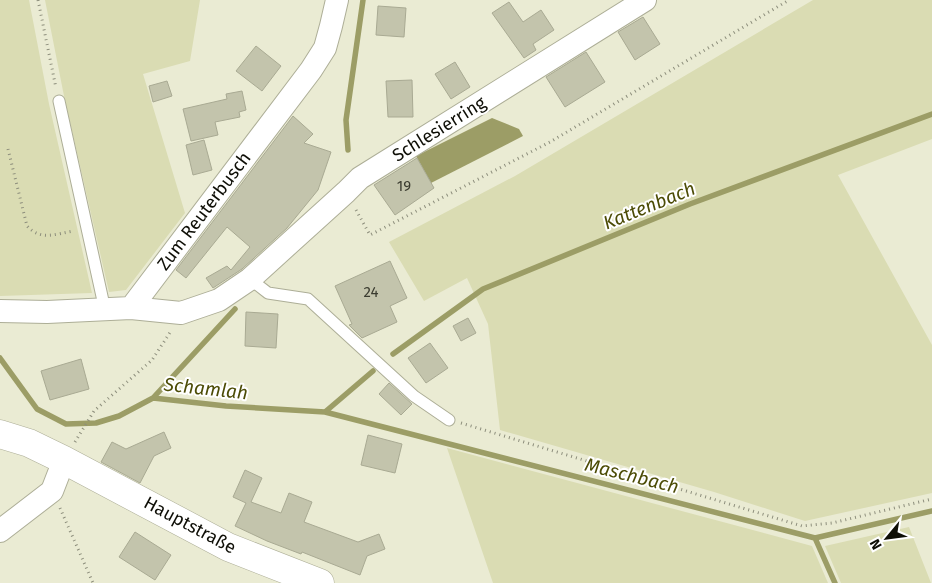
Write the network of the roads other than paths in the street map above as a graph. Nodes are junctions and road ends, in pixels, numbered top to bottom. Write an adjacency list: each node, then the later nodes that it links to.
1 (337, 0): 5 (street, Zum Reuterbusch)
2 (645, 0): 4 (street, Schlesierring)
3 (59, 101): 6 (lane)
4 (250, 280): 5 (street, Schlesierring); 8 (lane)
5 (131, 308): 6 (street)
6 (105, 310): 7 (street)
7 (0, 311)
8 (449, 420)
9 (0, 434): 10 (street, Hauptstraße)
10 (64, 460): 11 (street); 12 (street, Hauptstraße)
11 (0, 530)
12 (320, 583)

